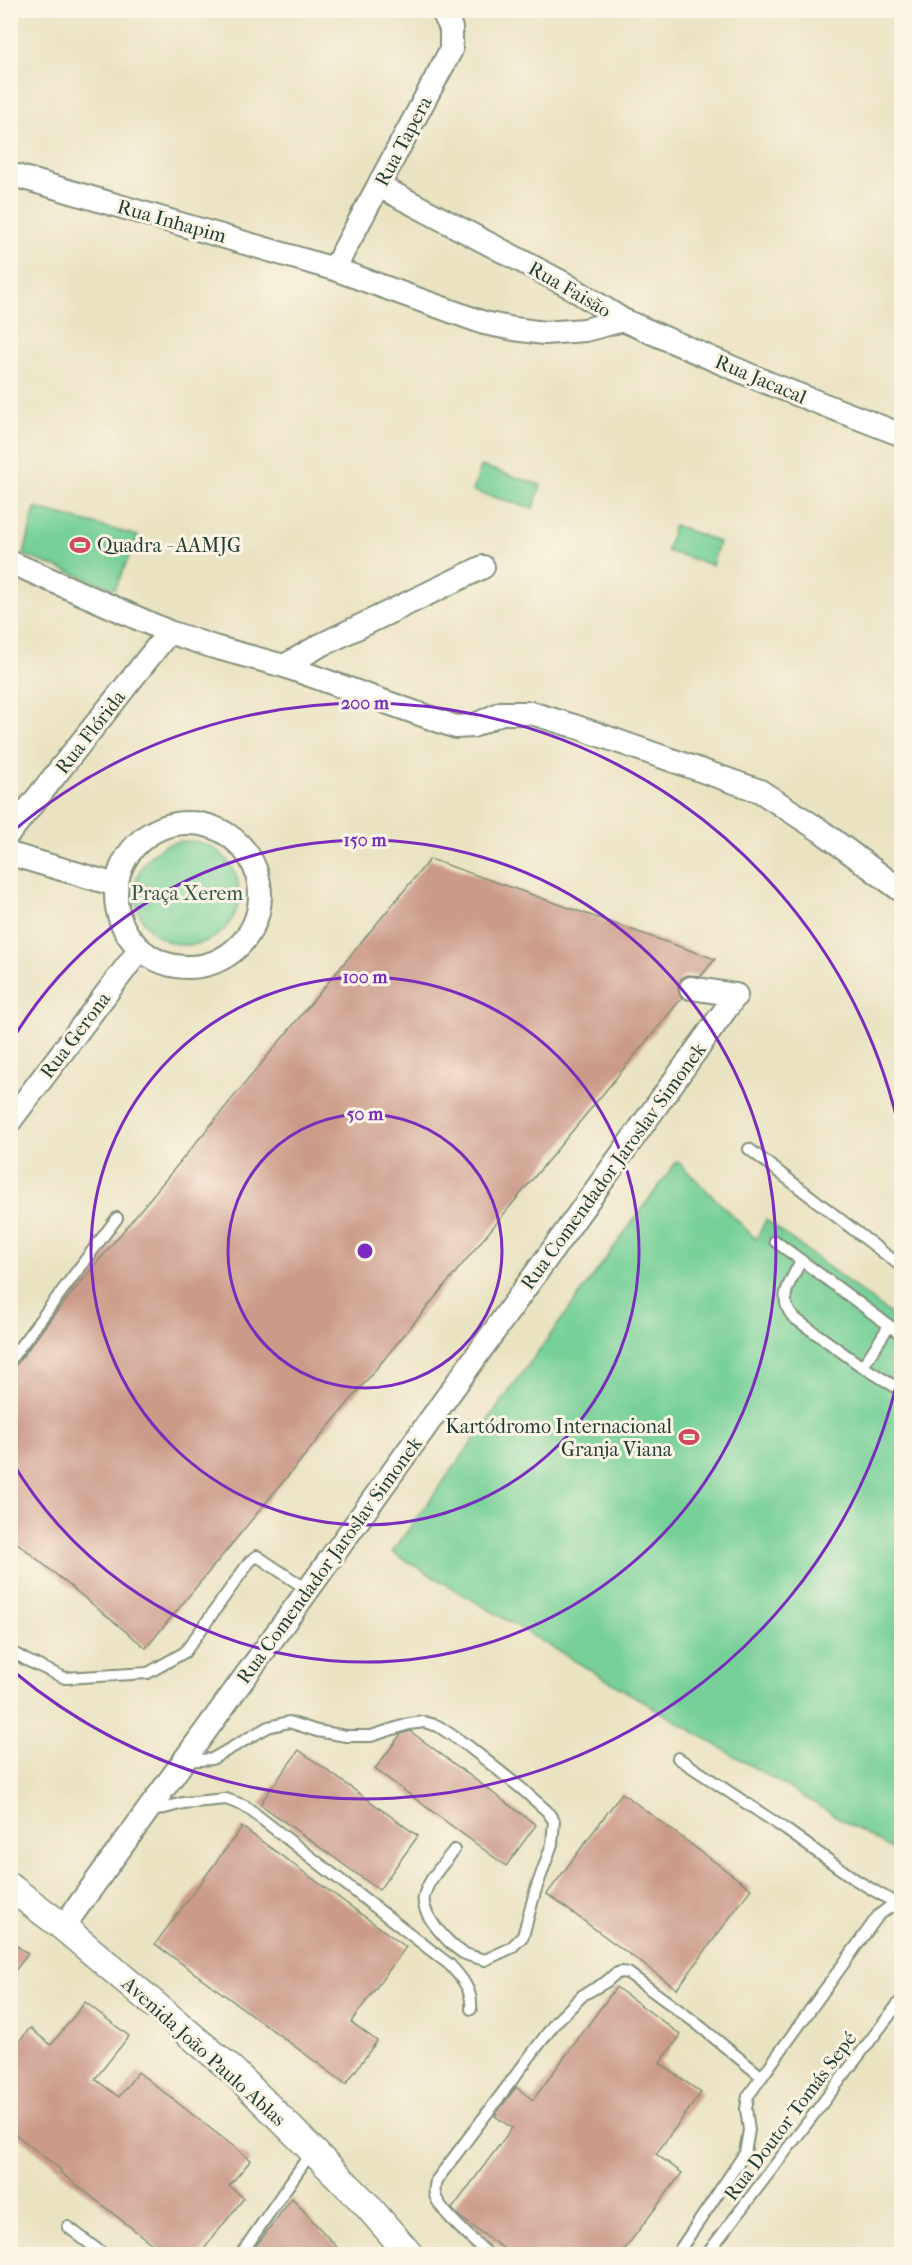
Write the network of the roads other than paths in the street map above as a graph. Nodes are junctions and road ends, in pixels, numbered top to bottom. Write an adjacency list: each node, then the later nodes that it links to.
1 (442, 10): 3 (street, Rua Tapera)
2 (10, 174): 4 (street, Rua Inhapim)
3 (380, 186): 4 (street, Rua Tapera); 5 (street, Rua Faisão)
4 (334, 269): 5 (street, Rua Faisão)
5 (623, 320): 6 (street, Rua Jacacal)
6 (902, 435)
7 (10, 562): 9 (street)
8 (483, 567): 10 (street)
9 (169, 632): 10 (street); 11 (street, Rua Flórida)
10 (284, 666): 13 (street)
11 (10, 832)
12 (10, 854): 15 (street)
13 (875, 871): 14 (street); 16 (street)
14 (902, 875)
15 (116, 885): 17 (street); 17 (street)
16 (902, 891)
17 (140, 950): 19 (street, Rua Gerona)
18 (692, 988): 30 (street, Rua Comendador Jaroslav Simonek)
19 (10, 1121)
20 (749, 1149): 24 (lane)
21 (117, 1218): 27 (lane)
22 (775, 1241): 23 (lane)
23 (801, 1260): 25 (lane); 28 (lane)
24 (902, 1267)
25 (889, 1326): 26 (lane); 28 (lane)
26 (902, 1335)
27 (10, 1360)
28 (863, 1366): 29 (lane)
29 (902, 1391)
30 (308, 1590): 31 (lane); 33 (street, Rua Comendador Jaroslav Simonek)
31 (10, 1651)
32 (678, 1758): 37 (lane)
33 (183, 1762): 34 (street, Rua Comendador Jaroslav Simonek); 35 (lane)
34 (146, 1813): 38 (street, Rua Comendador Jaroslav Simonek); 40 (lane)
35 (454, 1850)
36 (10, 1887): 38 (street, Avenida João Paulo Ablas)
37 (899, 1904): 41 (lane)
38 (63, 1927): 42 (street, Avenida João Paulo Ablas)
39 (902, 1999): 49 (lane, Rua Doutor Tomás Sepé)
40 (471, 2008)
41 (762, 2077): 47 (lane); 48 (lane)
42 (312, 2150): 45 (lane); 46 (street, Avenida João Paulo Ablas)
43 (68, 2227): 44 (lane)
44 (103, 2254)
45 (241, 2254)
46 (409, 2254)
47 (488, 2254)
48 (677, 2254)
49 (707, 2254)

